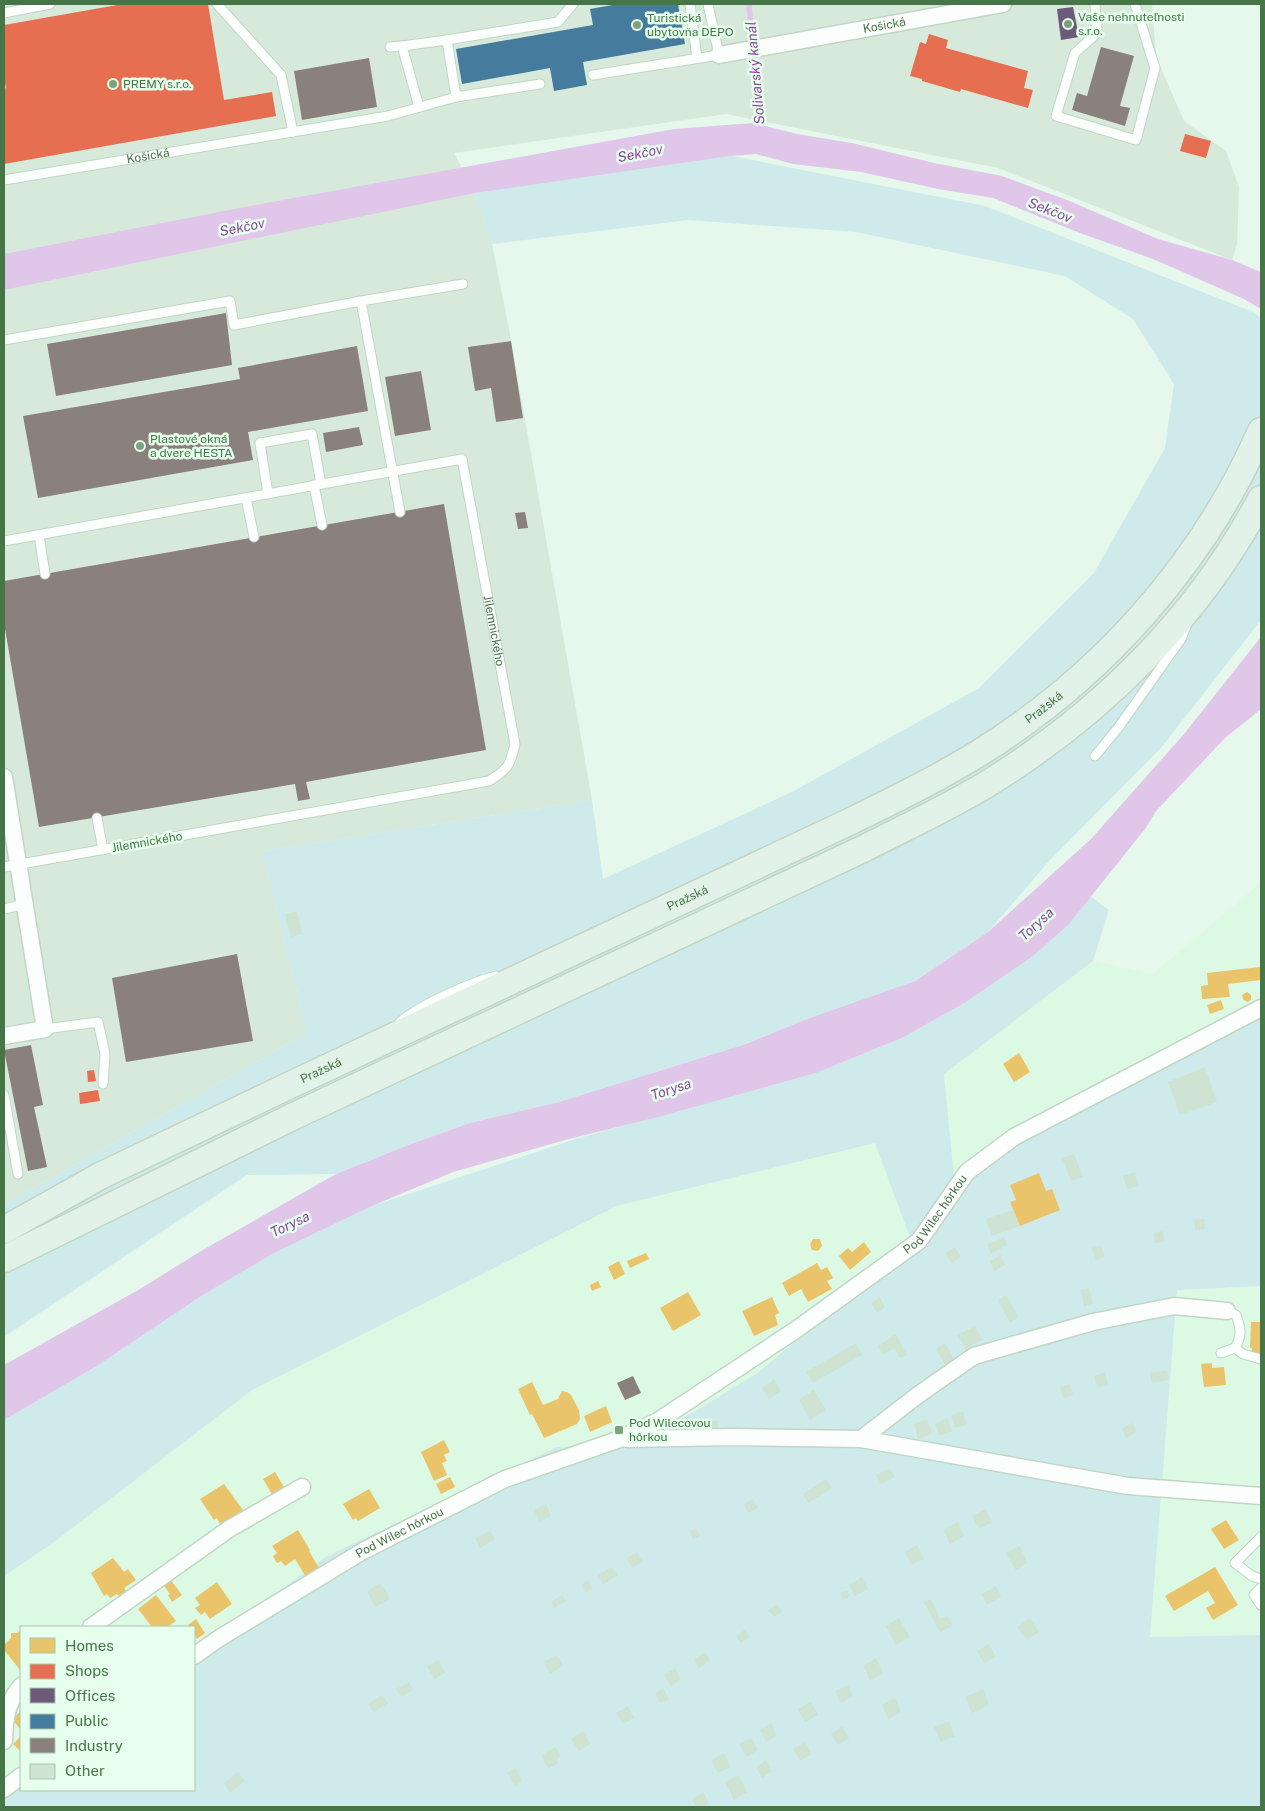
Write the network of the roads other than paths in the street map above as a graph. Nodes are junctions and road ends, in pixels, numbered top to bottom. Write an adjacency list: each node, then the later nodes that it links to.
1 (50, 4): 9 (lane)
2 (217, 4): 19 (lane)
3 (573, 4): 10 (lane)
4 (690, 4): 14 (lane)
5 (708, 4): 13 (lane)
6 (1003, 4): 13 (street, Košická)
7 (1095, 4): 8 (lane)
8 (1135, 4)
9 (4, 13)
10 (447, 40): 11 (lane); 17 (lane)
11 (402, 46): 12 (lane); 18 (lane)
12 (390, 47)
13 (719, 55): 14 (lane)
14 (698, 58): 15 (lane)
15 (593, 75)
16 (540, 84): 17 (lane, Košická)
17 (456, 96): 18 (lane, Košická)
18 (419, 107): 19 (lane, Košická)
19 (293, 132): 20 (lane, Košická)
20 (4, 180)
21 (463, 284): 22 (lane)
22 (361, 301): 23 (lane); 25 (lane)
23 (4, 340)
24 (1261, 431): 54 (main road, Pražská)
25 (393, 471): 26 (lane, Jilemnického); 30 (lane); 40 (lane, Jilemnického)
26 (318, 485): 27 (lane, Jilemnického); 27 (lane); 31 (lane)
27 (268, 494): 28 (lane, Jilemnického)
28 (246, 498): 32 (lane, Jilemnického); 33 (lane)
29 (1261, 498): 36 (main road)
30 (400, 512)
31 (322, 525)
32 (39, 535): 34 (lane, Jilemnického); 35 (lane)
33 (254, 537)
34 (4, 541)
35 (45, 574)
36 (1197, 598): 37 (lane); 44 (main road)
37 (1095, 756)
38 (4, 777): 41 (street)
39 (97, 818): 40 (lane)
40 (103, 850): 41 (lane, Jilemnického)
41 (11, 866): 42 (street)
42 (25, 904): 43 (lane); 47 (street)
43 (4, 909)
44 (566, 988): 46 (lane); 50 (main road)
45 (1261, 1008): 60 (street, Pod Wilec hôrkou)
46 (529, 1017)
47 (45, 1029): 48 (street); 51 (lane)
48 (4, 1036)
49 (432, 1062): 50 (lane)
50 (387, 1072): 55 (main road)
51 (104, 1084)
52 (4, 1095): 53 (lane)
53 (18, 1174)
54 (4, 1230)
55 (4, 1259)
56 (1227, 1311): 57 (lane); 61 (street)
57 (1235, 1348): 58 (lane); 59 (lane)
58 (1221, 1353)
59 (1261, 1359)
60 (620, 1439): 61 (street, Pod Wilec hôrkou); 69 (street, Pod Wilec hôrkou)
61 (861, 1440): 63 (street, Pod Wilec hôrkou)
62 (302, 1487): 68 (street)
63 (1261, 1496)
64 (1261, 1537): 65 (lane)
65 (1261, 1579)
66 (1261, 1588): 67 (lane)
67 (1261, 1605)
68 (92, 1626)
69 (195, 1655)
70 (20, 1687): 71 (street)
71 (4, 1741)
72 (20, 1777): 73 (street)
73 (4, 1789)

